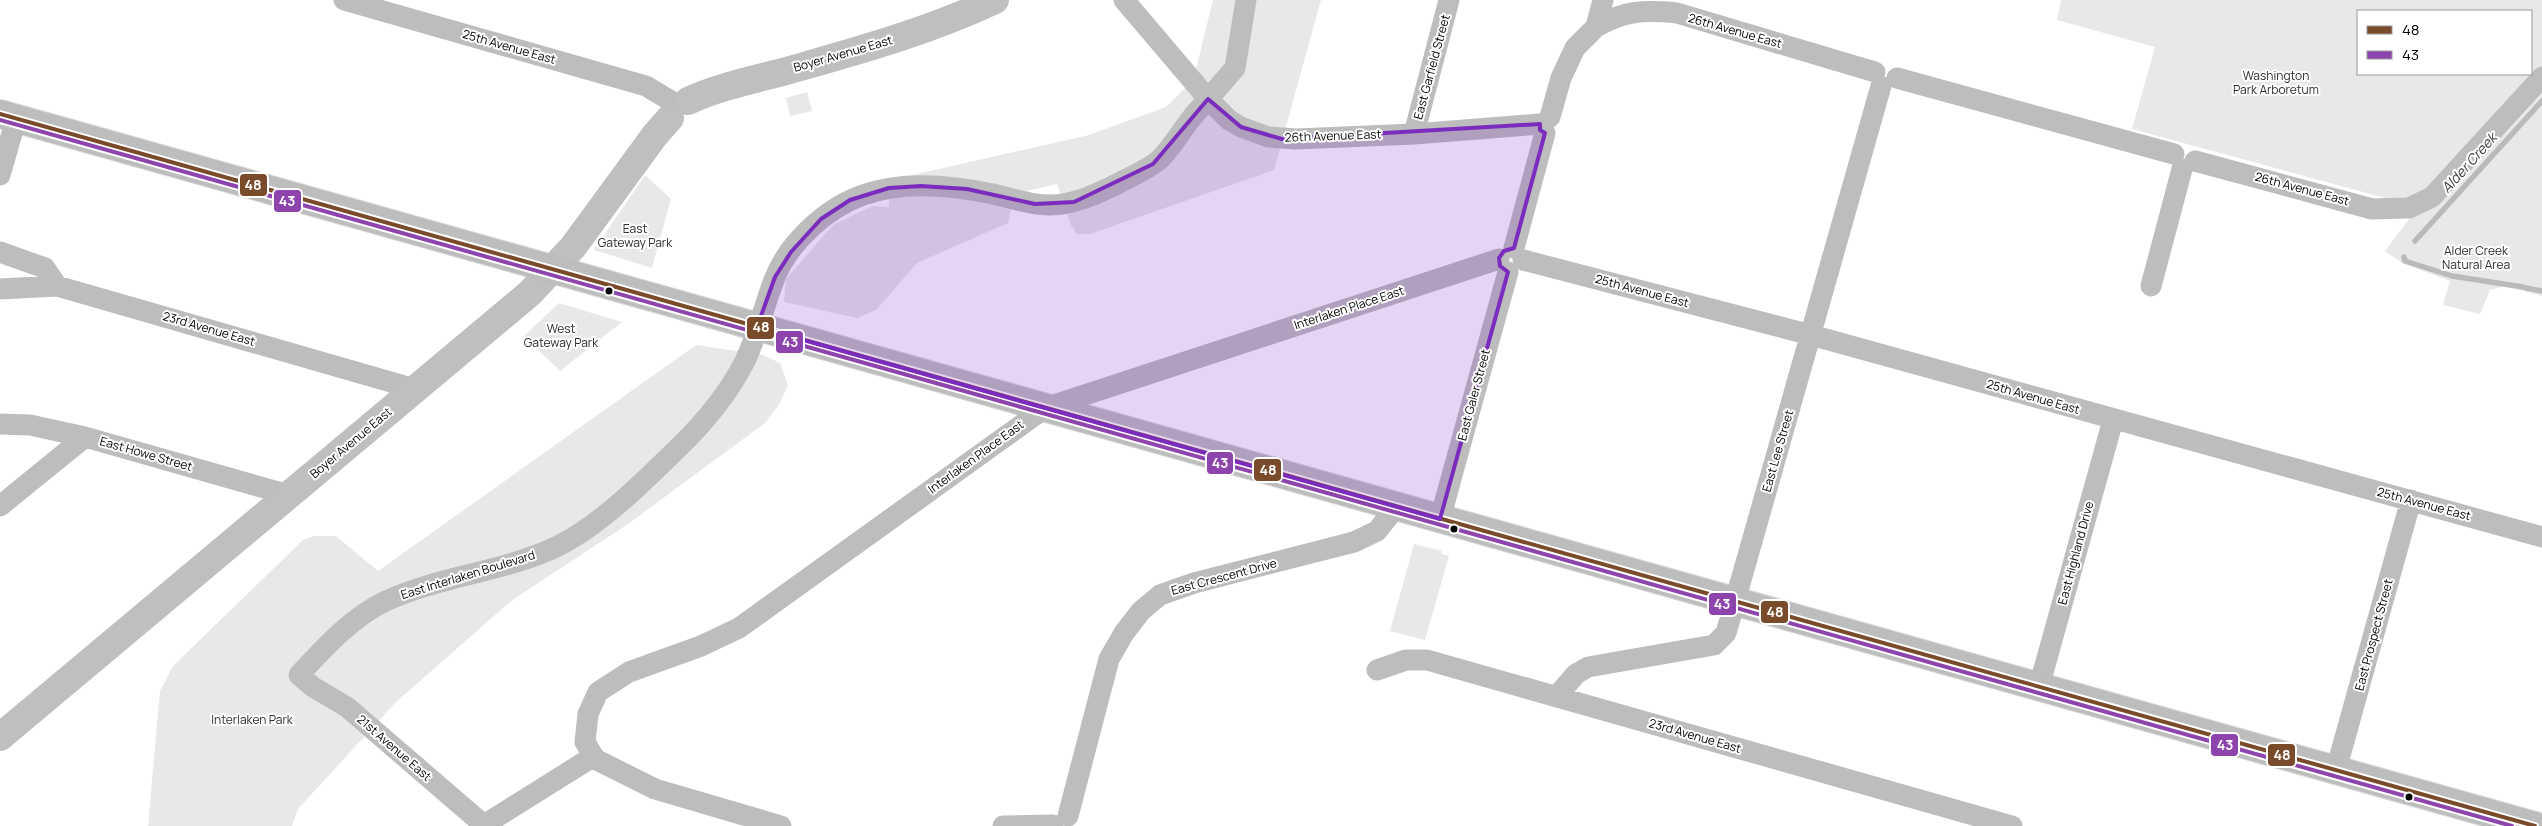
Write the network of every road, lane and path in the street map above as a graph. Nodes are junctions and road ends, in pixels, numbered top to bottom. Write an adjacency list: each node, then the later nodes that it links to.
1 (344, 0): 10 (street, 25th Avenue East)
2 (995, 0): 10 (street, Boyer Avenue East)
3 (1124, 0): 13 (street, 26th Avenue East)
4 (1246, 0): 22 (street, East Interlaken Boulevard, bridge)
5 (1449, 0): 13 (street, East Garfield Street)
6 (1603, 0): 7 (street, East Galer Street)
7 (1596, 26): 9 (street, 26th Avenue East); 12 (street, East Galer Street)
8 (2542, 77): 14 (street, 26th Avenue East)
9 (1884, 79): 14 (street, 26th Avenue East); 23 (street, East Lee Street)
10 (676, 106): 18 (street, Boyer Avenue East)
11 (8, 116): 15 (street); 18 (main road)
12 (1545, 125): 13 (street, 26th Avenue East); 17 (street, East Galer Street)
13 (1414, 134)
14 (2184, 161): 20 (street)
15 (0, 175)
16 (0, 252): 19 (street)
17 (1511, 260): 23 (street, 25th Avenue East); 25 (street, Interlaken Place East); 33 (street, East Galer Street)
18 (554, 269): 22 (main road); 24 (street, Boyer Avenue East)
19 (57, 286): 21 (street, 23rd Avenue East); 24 (street, 23rd Avenue East)
20 (2151, 286)
21 (0, 289)
22 (757, 327): 25 (main road); 37 (street, East Interlaken Boulevard)
23 (1811, 335): 26 (street, 25th Avenue East); 35 (street, East Lee Street)
24 (415, 389): 29 (street, Boyer Avenue East)
25 (1045, 408): 32 (main road); 41 (street, Interlaken Place East)
26 (2113, 420): 30 (street, 25th Avenue East); 38 (street, East Highland Drive)
27 (0, 424): 28 (street, East Howe Street)
28 (85, 437): 29 (street, East Howe Street); 31 (street)
29 (289, 495): 40 (street, Boyer Avenue East)
30 (2411, 500): 34 (street, 25th Avenue East); 42 (street, East Prospect Street)
31 (0, 506)
32 (1396, 507): 33 (main road); 43 (street, East Crescent Drive)
33 (1440, 519): 35 (main road)
34 (2542, 537)
35 (1736, 602): 38 (main road); 39 (street, East Lee Street)
36 (1377, 670): 39 (street, 23rd Avenue East)
37 (299, 675): 44 (street, 21st Avenue East)
38 (2039, 687): 42 (main road)
39 (1556, 697): 47 (street, 23rd Avenue East)
40 (0, 737)
41 (594, 756): 44 (street); 45 (street)
42 (2336, 770): 48 (main road)
43 (1063, 823): 46 (street)
44 (485, 826)
45 (781, 826)
46 (1003, 826)
47 (2012, 826)
48 (2535, 826)

